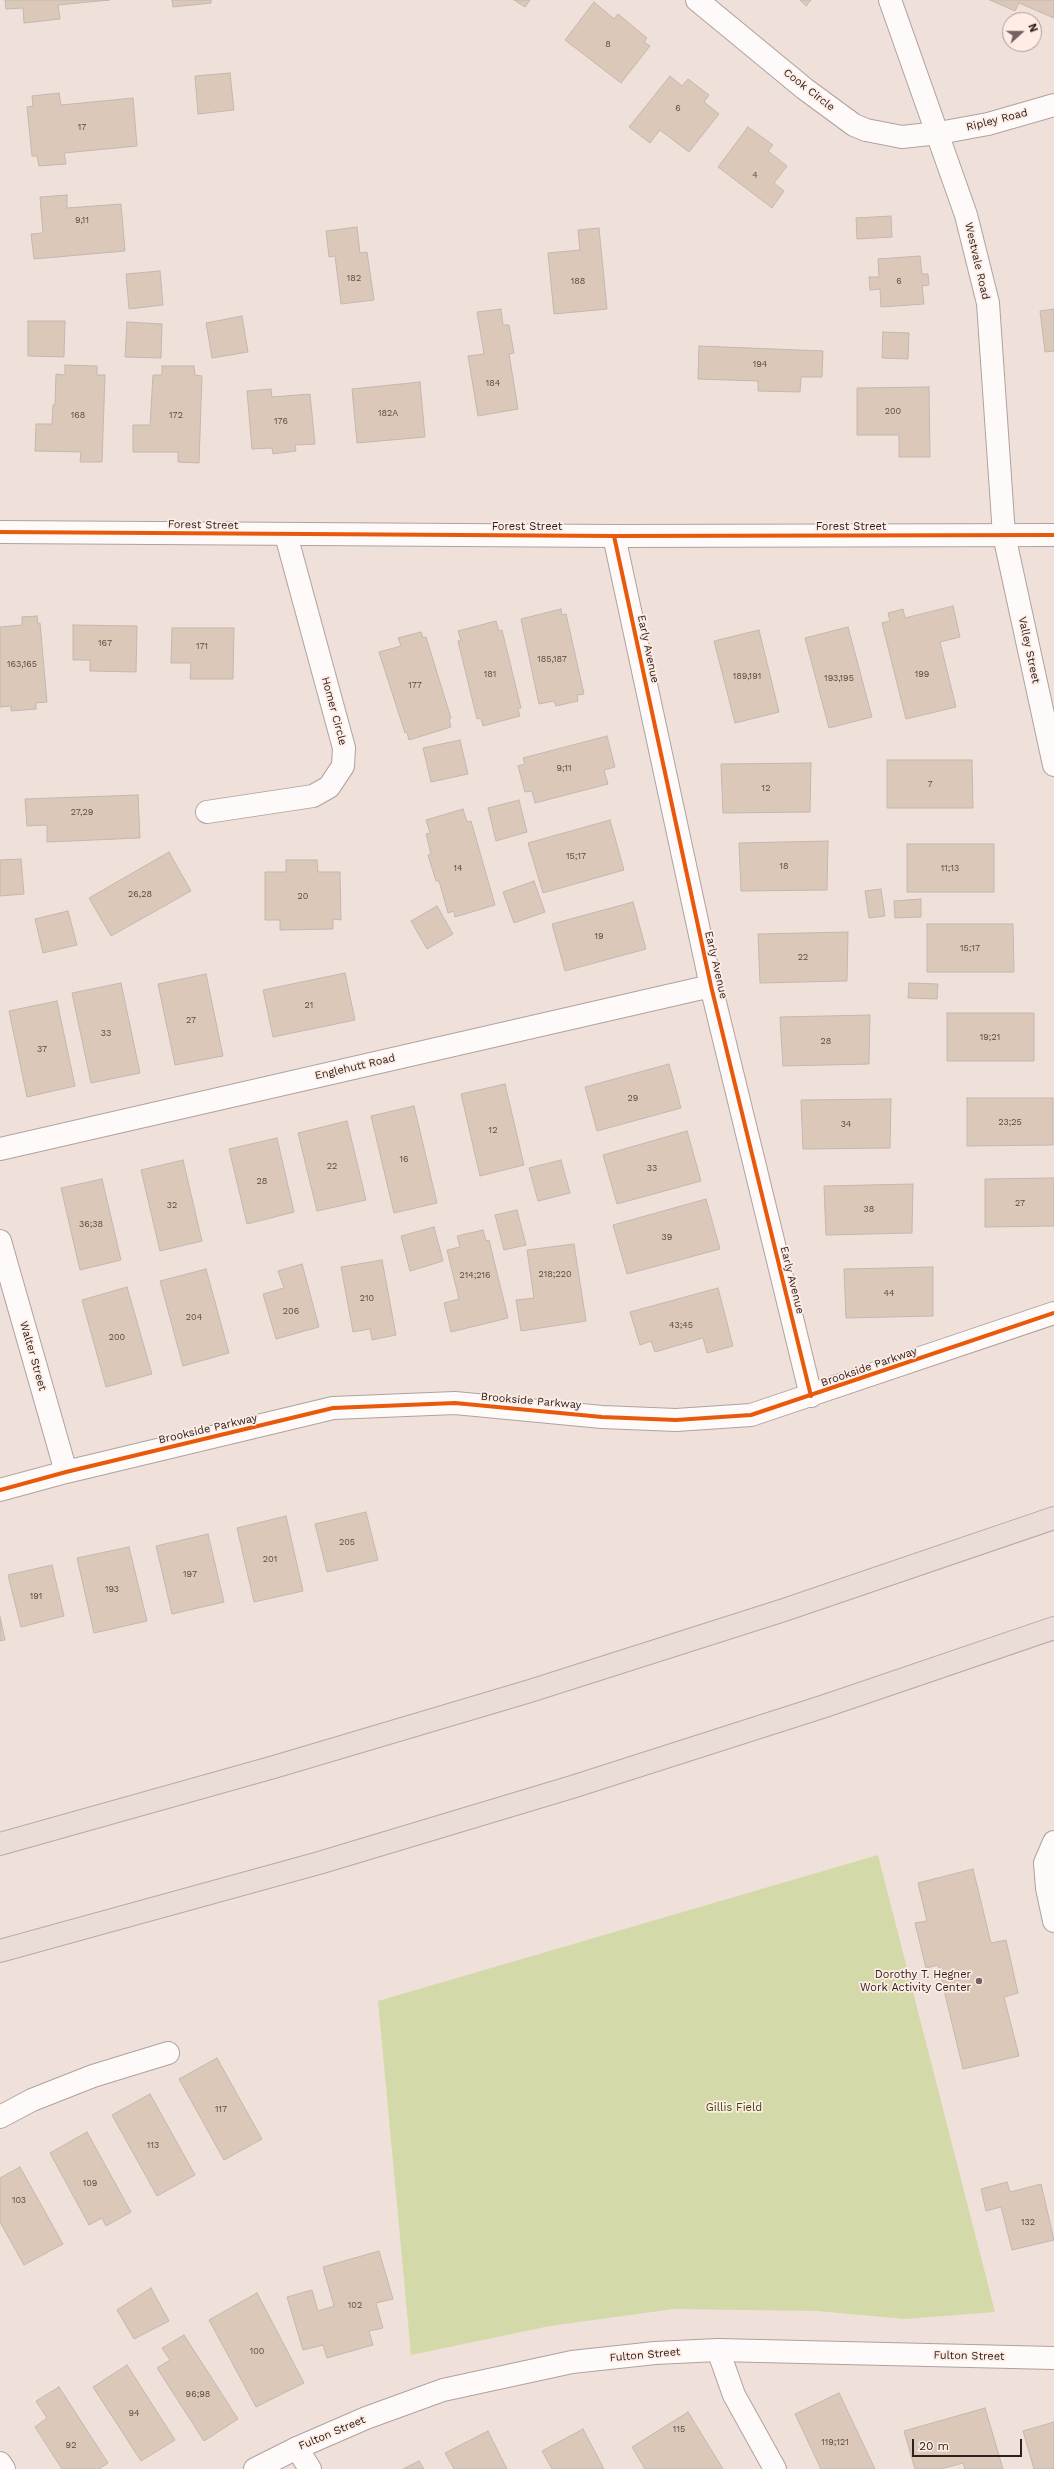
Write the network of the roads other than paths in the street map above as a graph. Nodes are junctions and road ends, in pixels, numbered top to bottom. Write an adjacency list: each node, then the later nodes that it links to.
1 (697, 0): 4 (street, Cook Circle)
2 (890, 0): 4 (street, Westvale Road)
3 (1054, 105): 4 (street, Ripley Road)
4 (938, 133): 7 (street, Westvale Road)
5 (0, 532): 6 (street, Forest Street)
6 (286, 535): 9 (street, Forest Street); 11 (street, Homer Circle)
7 (1004, 535): 8 (street, Forest Street); 9 (street, Forest Street); 10 (street, Valley Street)
8 (1054, 535)
9 (614, 536): 12 (street, Early Avenue)
10 (1054, 765)
11 (207, 812)
12 (711, 986): 13 (street, Englehutt Road); 16 (street, Early Avenue)
13 (0, 1149)
14 (0, 1241): 17 (street, Walter Street)
15 (1054, 1313): 16 (street, Brookside Parkway)
16 (811, 1396): 17 (street, Brookside Parkway)
17 (66, 1472): 18 (street, Brookside Parkway)
18 (0, 1490)
19 (1054, 1518): 22 (highway)
20 (1054, 1628): 24 (highway)
21 (1054, 1842): 23 (street)
22 (0, 1844)
23 (1054, 1921)
24 (0, 1951)
25 (168, 2053): 26 (street)
26 (0, 2117)
27 (718, 2350): 28 (street, Fulton Street); 29 (street, Fulton Street); 34 (street)
28 (1054, 2358)
29 (297, 2448): 32 (street, Fulton Street); 33 (street)
30 (0, 2463): 31 (street)
31 (4, 2469)
32 (255, 2469)
33 (310, 2469)
34 (775, 2469)

